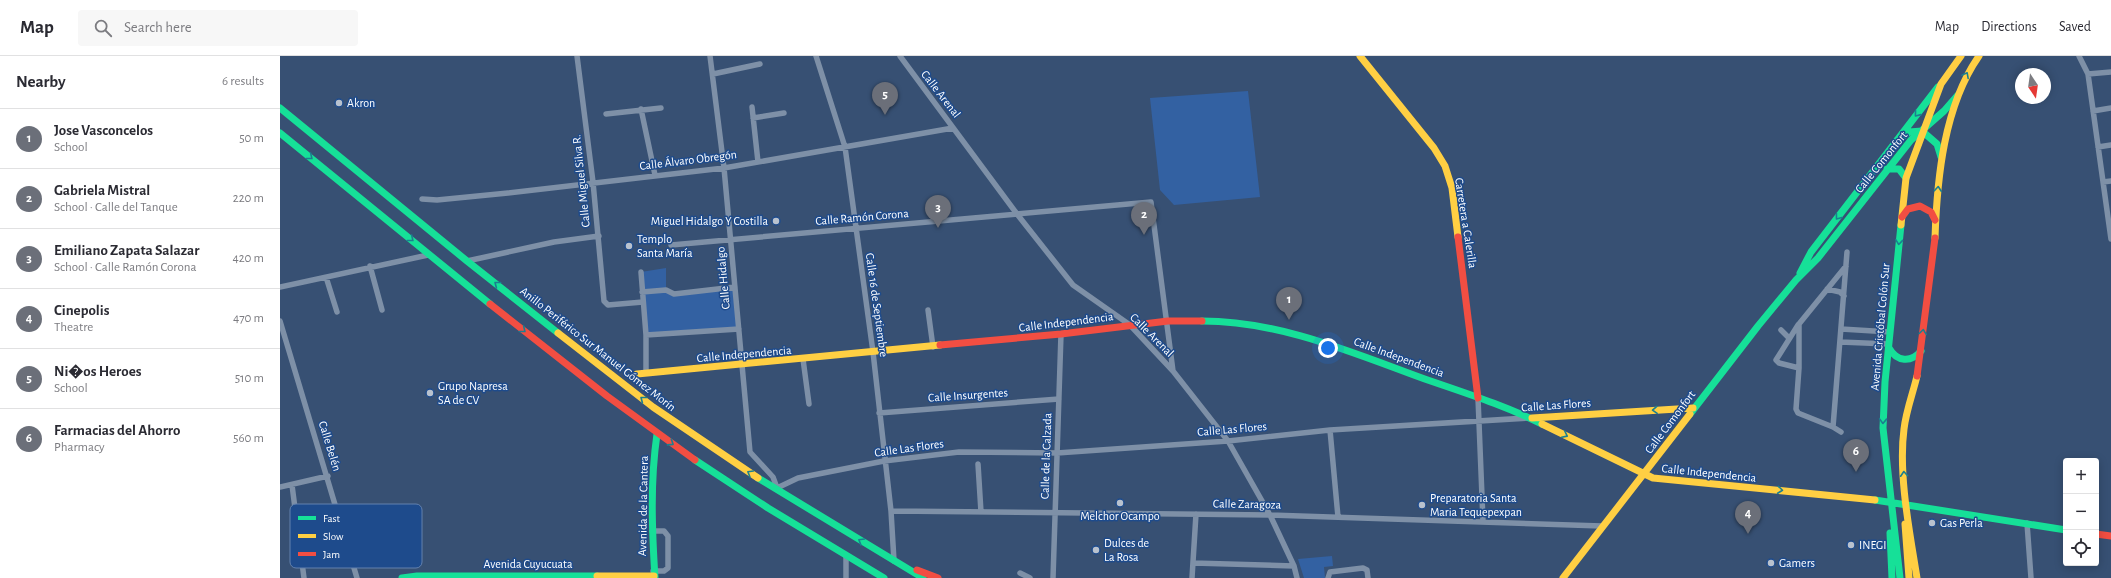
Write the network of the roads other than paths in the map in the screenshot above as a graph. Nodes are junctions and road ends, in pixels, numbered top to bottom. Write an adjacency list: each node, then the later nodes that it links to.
1 (577, 56): 38 (street, Calle Miguel Silva R.)
2 (710, 56): 11 (street, Calle Hidalgo)
3 (816, 56): 29 (street, Calle 16 de Septiembre)
4 (900, 56): 24 (street, Calle Arenal)
5 (1360, 56): 89 (main road, Carretera a Calerilla)
6 (1961, 56): 13 (main road, Calle Comonfort)
7 (1979, 56): 14 (main road, Calle Comonfort, one-way to 7)
8 (2079, 56): 12 (street)
9 (760, 64): 11 (street)
10 (2111, 72): 12 (street)
11 (713, 74): 33 (street, Calle Hidalgo)
12 (2088, 74): 20 (street)
13 (1942, 84): 25 (main road, Avenida Cristóbal Colón Sur); 27 (main road, Calle Comonfort, one-way to 27)
14 (1957, 96): 25 (main road, Calle Comonfort); 32 (main road)
15 (752, 107): 23 (street)
16 (280, 108): 52 (main road, Anillo Periférico Sur Manuel Gómez Morín)
17 (661, 108): 19 (street)
18 (2111, 108): 20 (street)
19 (641, 109): 22 (street); 35 (street)
20 (2093, 111): 30 (street)
21 (784, 113): 23 (street)
22 (606, 114)
23 (753, 118): 31 (street)
24 (953, 128): 29 (street, Calle Álvaro Obregón); 41 (street, Calle Arenal)
25 (1922, 131): 27 (main road); 32 (main road); 34 (main road, Calle Comonfort); 36 (main road, Avenida Cristóbal Colón Sur)
26 (280, 133): 51 (main road, one-way to 51)
27 (1897, 140): 57 (main road, Calle Comonfort, one-way to 57)
28 (2111, 145): 30 (street)
29 (845, 147): 31 (street, Calle Álvaro Obregón); 45 (street, Calle 16 de Septiembre)
30 (2098, 147): 39 (street)
31 (758, 162): 33 (street, Calle Álvaro Obregón)
32 (1941, 164): 44 (main road, one-way to 32)
33 (724, 168): 35 (street, Calle Álvaro Obregón); 48 (street, Calle Hidalgo)
34 (1887, 169): 36 (main road); 57 (main road, Calle Comonfort)
35 (655, 175): 38 (street, Calle Álvaro Obregón)
36 (1906, 178): 43 (main road, Avenida Cristóbal Colón Sur)
37 (2111, 181): 39 (street)
38 (593, 182): 40 (street, Calle Álvaro Obregón); 46 (street, Calle Miguel Silva R.)
39 (2103, 182): 42 (street)
40 (422, 199)
41 (1017, 214): 45 (street, Calle Ramón Corona); 68 (street, Calle Ramón Corona); 70 (street, Calle Arenal)
42 (2110, 218): 47 (street)
43 (1901, 219): 44 (main road); 74 (main road, Avenida Cristóbal Colón Sur, one-way to 74)
44 (1936, 223): 81 (main road, one-way to 44)
45 (855, 228): 48 (street, Calle Ramón Corona); 82 (street, Calle 16 de Septiembre)
46 (598, 236): 52 (street); 63 (street, Calle Miguel Silva R.)
47 (2111, 239)
48 (731, 240): 49 (street, Calle Ramón Corona); 59 (street, Calle Hidalgo)
49 (671, 245)
50 (1847, 252): 54 (street)
51 (429, 254): 53 (street); 99 (main road, one-way to 99)
52 (467, 261): 108 (main road, Anillo Periférico Sur Manuel Gómez Morín, one-way to 52)
53 (370, 266): 56 (street); 64 (street)
54 (1846, 266): 60 (street); 62 (street)
55 (641, 272): 61 (street)
56 (326, 277): 58 (street); 66 (street)
57 (1796, 280): 92 (main road, Calle Comonfort)
58 (280, 287)
59 (735, 287): 61 (street); 71 (street, Calle Hidalgo)
60 (1827, 289): 62 (street); 69 (street)
61 (642, 292): 63 (street)
62 (1844, 296): 72 (street)
63 (643, 302): 76 (street)
64 (382, 310)
65 (928, 310): 80 (street)
66 (337, 312)
67 (280, 321): 105 (street, Calle Belén)
68 (1168, 321): 70 (main road, Calle Independencia); 86 (street); 89 (main road, Calle Independencia)
69 (1799, 324): 77 (street); 85 (street)
70 (1130, 325): 75 (main road, Calle Independencia); 86 (street, Calle Arenal)
71 (739, 329): 76 (street); 84 (street, Calle Hidalgo)
72 (1841, 329): 74 (street); 78 (street)
73 (1781, 330): 77 (street)
74 (1890, 332): 79 (main road, Avenida Cristóbal Colón Sur)
75 (1061, 334): 80 (main road, Calle Independencia); 90 (street, Calle de la Calzada)
76 (646, 335): 87 (street)
77 (1789, 338): 85 (street)
78 (1840, 342): 79 (street); 96 (street)
79 (1889, 346): 81 (main road); 109 (main road, Avenida Cristóbal Colón Sur, one-way to 109)
80 (933, 347): 82 (main road, Calle Independencia)
81 (1920, 351): 112 (main road, one-way to 81)
82 (873, 352): 83 (main road, Calle Independencia); 93 (street, Calle 16 de Septiembre)
83 (804, 359): 84 (main road, Calle Independencia); 91 (street)
84 (742, 365): 87 (main road, Calle Independencia); 108 (street, Calle Hidalgo)
85 (1799, 368): 96 (street)
86 (1172, 371): 100 (street, Calle Arenal)
87 (646, 373): 88 (main road, Calle Independencia)
88 (636, 374)
89 (1478, 398): 94 (main road, Calle Independencia); 95 (street)
90 (1059, 399): 93 (street, Calle Insurgentes); 101 (street, Calle de la Calzada)
91 (809, 404)
92 (1694, 408): 94 (main road, Calle Las Flores, one-way to 94); 104 (main road, Calle Comonfort)
93 (879, 413): 102 (street, Calle 16 de Septiembre)
94 (1530, 418): 95 (street, Calle Las Flores); 104 (main road, Calle Independencia, one-way to 104)
95 (1480, 422): 97 (street, Calle Las Flores); 121 (street)
96 (1833, 427): 98 (street)
97 (1330, 430): 100 (street, Calle Las Flores); 120 (street)
98 (1841, 432)
99 (657, 434): 125 (main road, Avenida de la Cantera); 128 (main road, one-way to 128)
100 (1228, 441): 101 (street, Calle Las Flores); 119 (street, Calle Arenal)
101 (1057, 453): 102 (street, Calle Las Flores); 115 (street, Calle de la Calzada)
102 (884, 461): 108 (street, Calle Las Flores); 113 (street, Calle 16 de Septiembre)
103 (978, 464): 114 (street)
104 (1644, 474): 109 (main road, Calle Independencia, one-way to 109); 123 (main road, Calle Comonfort)
105 (328, 476): 106 (street); 111 (street, Calle Belén)
106 (292, 485): 107 (street); 110 (street)
107 (280, 487)
108 (777, 488): 129 (main road, Anillo Periférico Sur Manuel Gómez Morín, one-way to 108)
109 (1890, 502): 112 (main road, Calle Independencia); 118 (main road, Avenida Cristóbal Colón Sur)
110 (294, 504)
111 (336, 504)
112 (1906, 505): 116 (main road); 122 (main road, Calle Independencia)
113 (891, 511): 114 (street, Calle Zaragoza); 129 (street, Calle 16 de Septiembre)
114 (981, 512): 115 (street, Calle Zaragoza)
115 (1055, 513): 117 (street, Calle Zaragoza); 145 (street, Calle de la Calzada)
116 (1907, 513): 153 (main road); 154 (main road)
117 (1196, 514): 119 (street, Calle Zaragoza); 130 (street)
118 (1892, 514): 151 (main road); 152 (main road, Avenida Cristóbal Colón Sur)
119 (1270, 515): 120 (street, Calle Zaragoza); 131 (street, Calle Arenal)
120 (1338, 517): 121 (street, Calle Zaragoza)
121 (1483, 521): 123 (street, Calle Zaragoza)
122 (2027, 523): 124 (main road, Calle Independencia); 155 (street)
123 (1602, 526): 150 (main road, Calle Comonfort)
124 (2063, 529)
125 (652, 531): 135 (main road, Avenida de la Cantera); 135 (street)
126 (2099, 534): 127 (main road)
127 (2111, 536)
128 (846, 555): 140 (street); 141 (main road)
129 (894, 561): 142 (main road, Anillo Periférico Sur Manuel Gómez Morín); 143 (main road)
130 (1193, 563): 131 (street); 146 (street)
131 (1294, 566): 147 (street, Calle Arenal)
132 (303, 568): 137 (street)
133 (355, 568): 138 (street, Calle Belén)
134 (1020, 572): 144 (street)
135 (654, 575): 136 (main road, Avenida Cuyucuata)
136 (516, 576): 139 (main road, Avenida Cuyucuata)
137 (304, 578)
138 (358, 578)
139 (402, 578)
140 (846, 578)
141 (884, 578)
142 (923, 578)
143 (938, 578)
144 (1030, 578)
145 (1053, 578)
146 (1192, 578)
147 (1297, 578)
148 (1328, 578): 149 (street)
149 (1368, 578)
150 (1563, 578)
151 (1892, 578)
152 (1900, 578)
153 (1910, 578)
154 (1917, 578)
155 (2031, 578)

